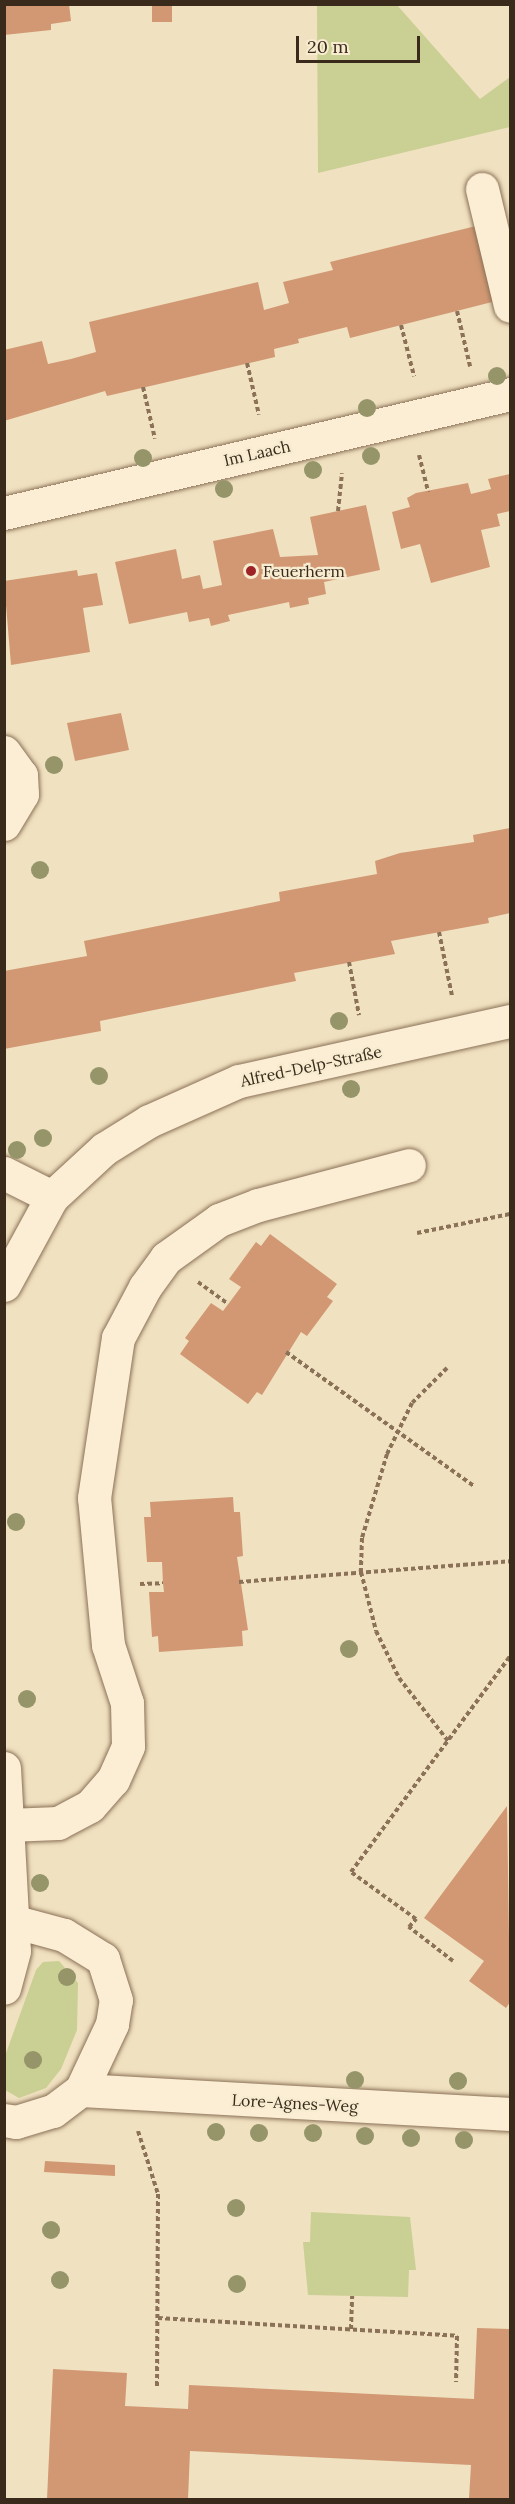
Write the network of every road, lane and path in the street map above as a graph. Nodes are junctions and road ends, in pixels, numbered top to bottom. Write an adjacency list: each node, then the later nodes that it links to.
1 (482, 189): 2 (street)
2 (510, 306)
3 (457, 311): 8 (path)
4 (401, 325): 9 (path)
5 (247, 363): 10 (path)
6 (143, 387): 11 (path)
7 (510, 394): 8 (street, Im Laach)
8 (478, 402): 9 (street, Im Laach)
9 (424, 415): 10 (street, Im Laach)
10 (267, 451): 11 (street, Im Laach)
11 (164, 474): 12 (street, Im Laach)
12 (4, 513)
13 (4, 752): 14 (street)
14 (4, 824)
15 (439, 932): 18 (path)
16 (349, 962): 19 (path)
17 (510, 1022): 18 (street, Alfred-Delp-Straße)
18 (460, 1033): 19 (street, Alfred-Delp-Straße)
19 (366, 1053): 22 (street, Alfred-Delp-Straße)
20 (409, 1165): 36 (street)
21 (4, 1173): 22 (street)
22 (52, 1197): 25 (street, Alfred-Delp-Straße)
23 (510, 1214): 24 (path)
24 (417, 1233)
25 (4, 1285)
26 (286, 1352): 28 (path)
27 (447, 1368): 28 (path)
28 (398, 1433): 29 (path); 31 (path)
29 (474, 1486)
30 (510, 1561): 31 (path)
31 (361, 1572): 32 (path); 34 (path)
32 (239, 1582)
33 (510, 1656): 34 (path)
34 (448, 1741): 38 (path)
35 (4, 1768): 36 (street)
36 (8, 1825): 37 (street)
37 (12, 1921): 39 (street); 40 (street)
38 (453, 1961)
39 (4, 1988)
40 (81, 2090): 41 (street, Lore-Agnes-Weg); 43 (street)
41 (116, 2095): 42 (street, Lore-Agnes-Weg); 45 (path)
42 (510, 2114)
43 (4, 2120)
44 (352, 2296): 46 (path)
45 (158, 2319): 46 (path); 48 (path)
46 (351, 2330): 47 (path)
47 (456, 2382)
48 (157, 2388)

